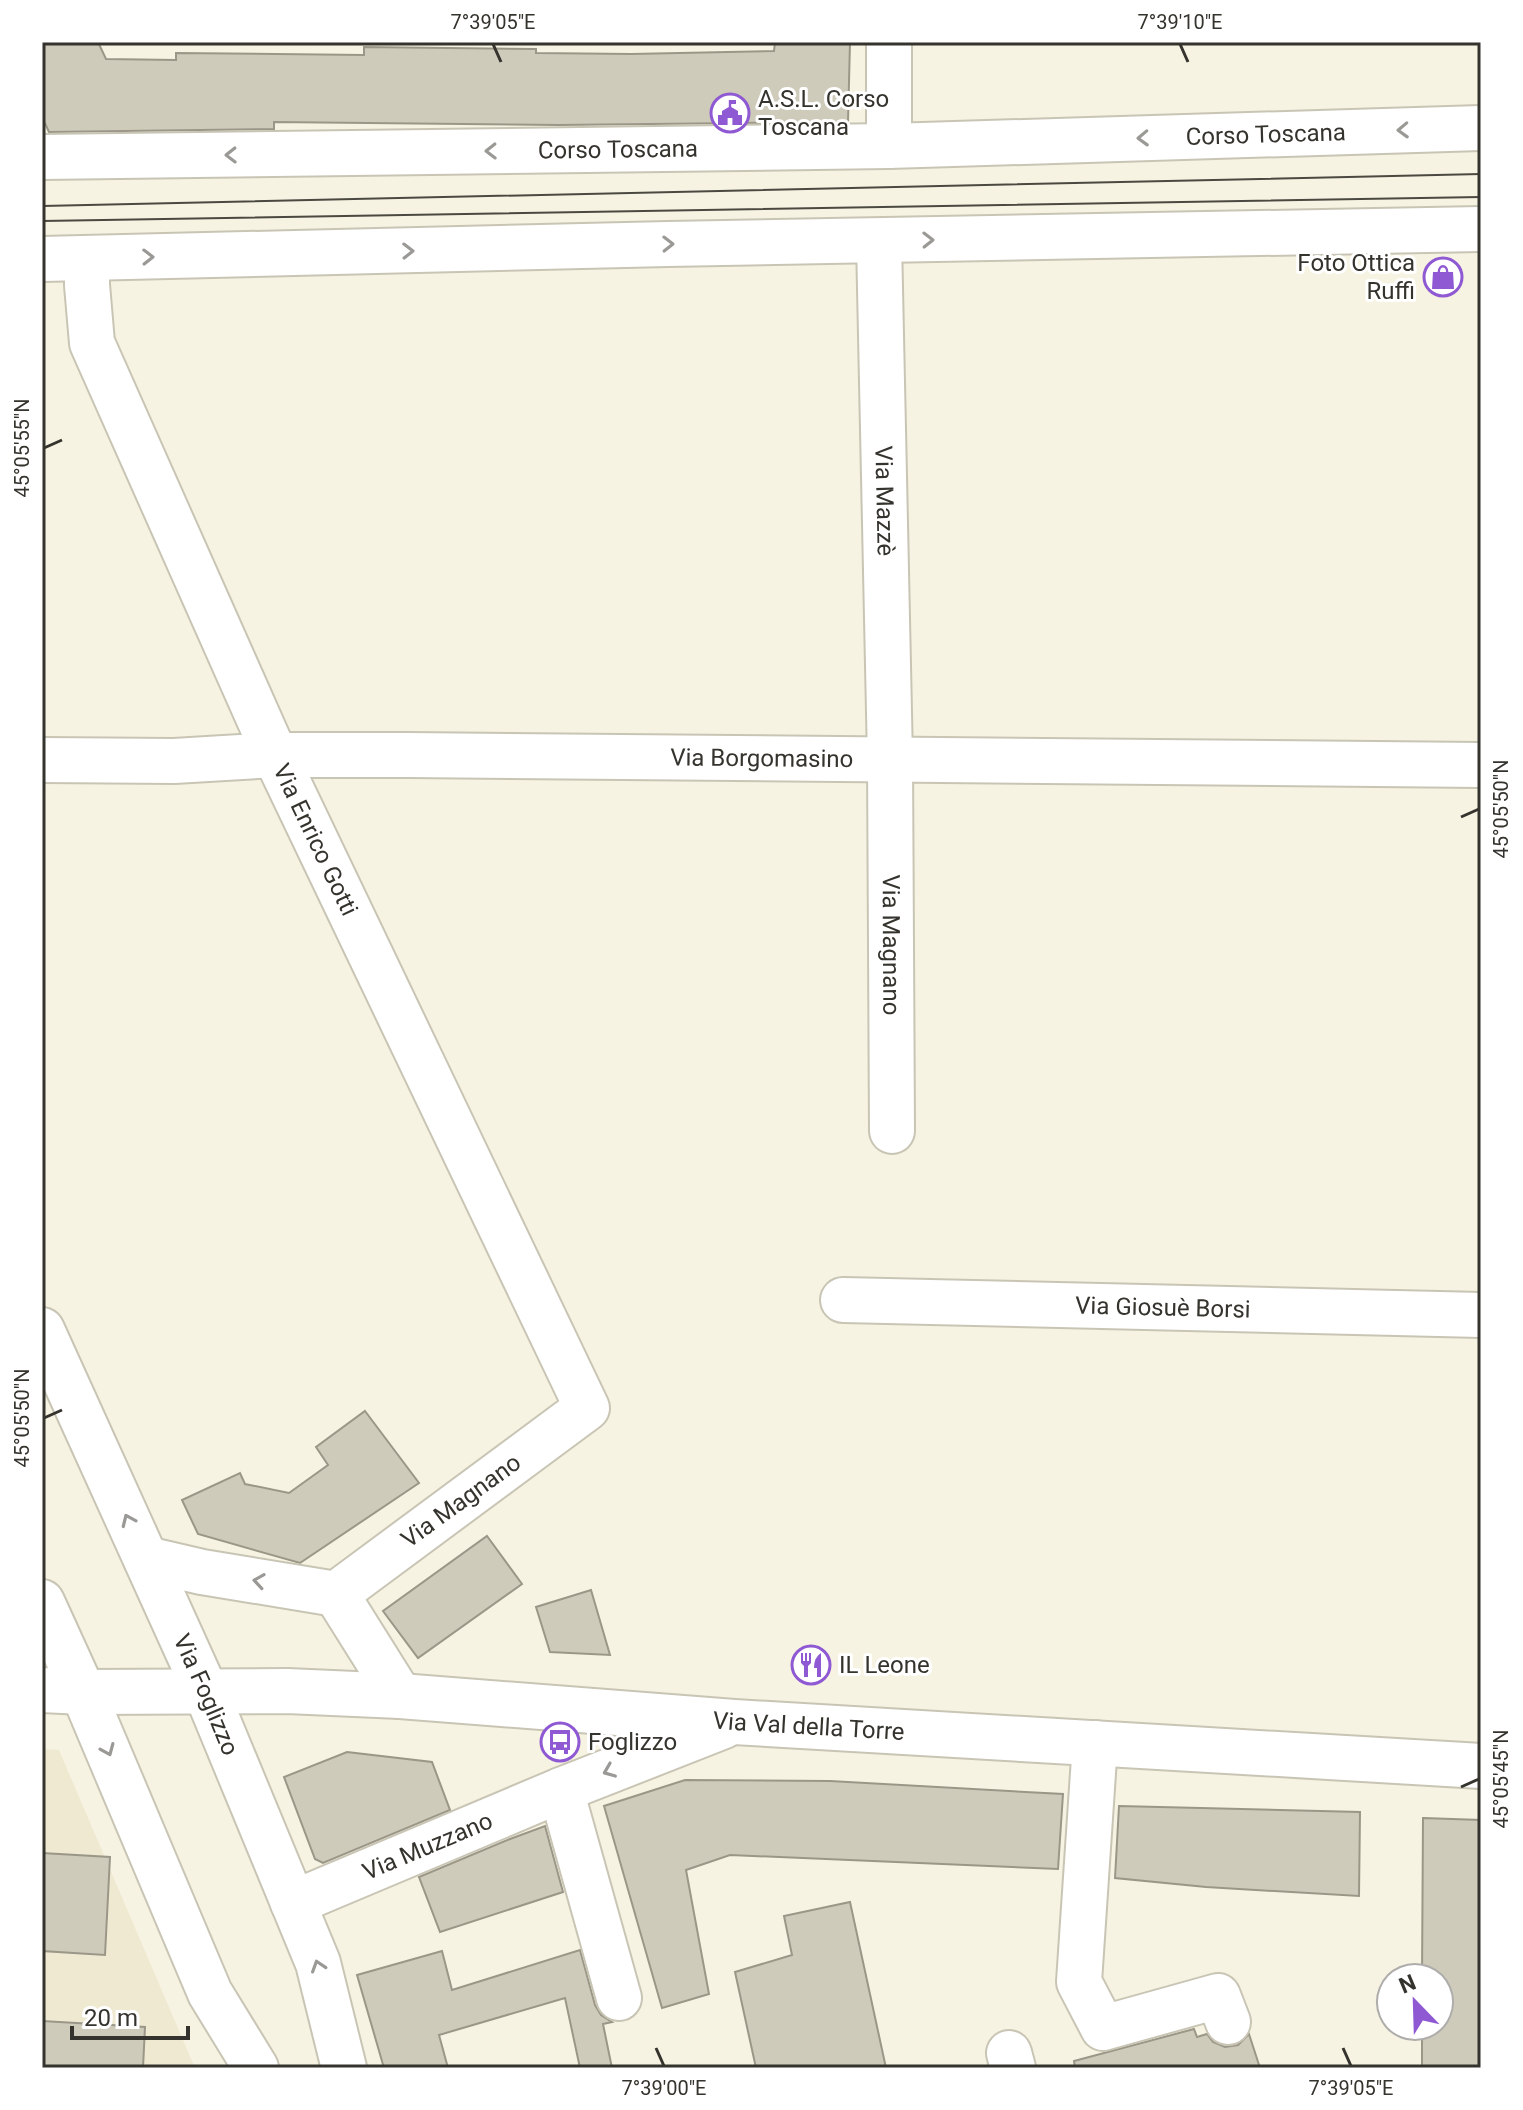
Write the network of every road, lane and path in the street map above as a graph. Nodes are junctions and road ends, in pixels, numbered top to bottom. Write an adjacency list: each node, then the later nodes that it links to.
1 (889, 42): 3 (street)
2 (1481, 128): 3 (street, Corso Toscana, one-way to 3)
3 (889, 146): 4 (street, Corso Toscana, one-way to 4)
4 (42, 157)
5 (1481, 229): 6 (street, one-way to 5)
6 (879, 241): 7 (street, one-way to 6); 10 (street, Via Mazzè)
7 (87, 258): 8 (street); 9 (street, Via Enrico Gotti)
8 (42, 259)
9 (275, 755): 10 (street, Via Borgomasino); 11 (street, Via Borgomasino); 17 (street, Via Enrico Gotti)
10 (890, 759): 12 (street, Via Borgomasino); 13 (street, Via Magnano)
11 (42, 760)
12 (1481, 765)
13 (892, 1131)
14 (843, 1300): 15 (street, Via Giosuè Borsi)
15 (1481, 1315)
16 (42, 1330): 18 (street, Via Foglizzo, one-way to 16)
17 (587, 1408): 19 (street, Via Magnano)
18 (146, 1559): 19 (street, one-way to 18); 22 (street, Via Foglizzo)
19 (336, 1594): 23 (street)
20 (42, 1602): 21 (street)
21 (62, 1691): 22 (street, Via Val della Torre); 31 (street, one-way to 31)
22 (206, 1692): 23 (street, Via Val della Torre); 28 (street, Via Foglizzo)
23 (400, 1696): 24 (street, Via Val della Torre)
24 (734, 1722): 25 (street, Via Val della Torre); 27 (street, Via Muzzano, one-way to 27)
25 (1095, 1743): 26 (street, Via Val della Torre); 30 (street)
26 (1481, 1766)
27 (561, 1790): 28 (street, Via Muzzano); 29 (street)
28 (293, 1903): 32 (street, Via Foglizzo, one-way to 28)
29 (619, 1998)
30 (1228, 2022)
31 (256, 2068)
32 (344, 2068)

